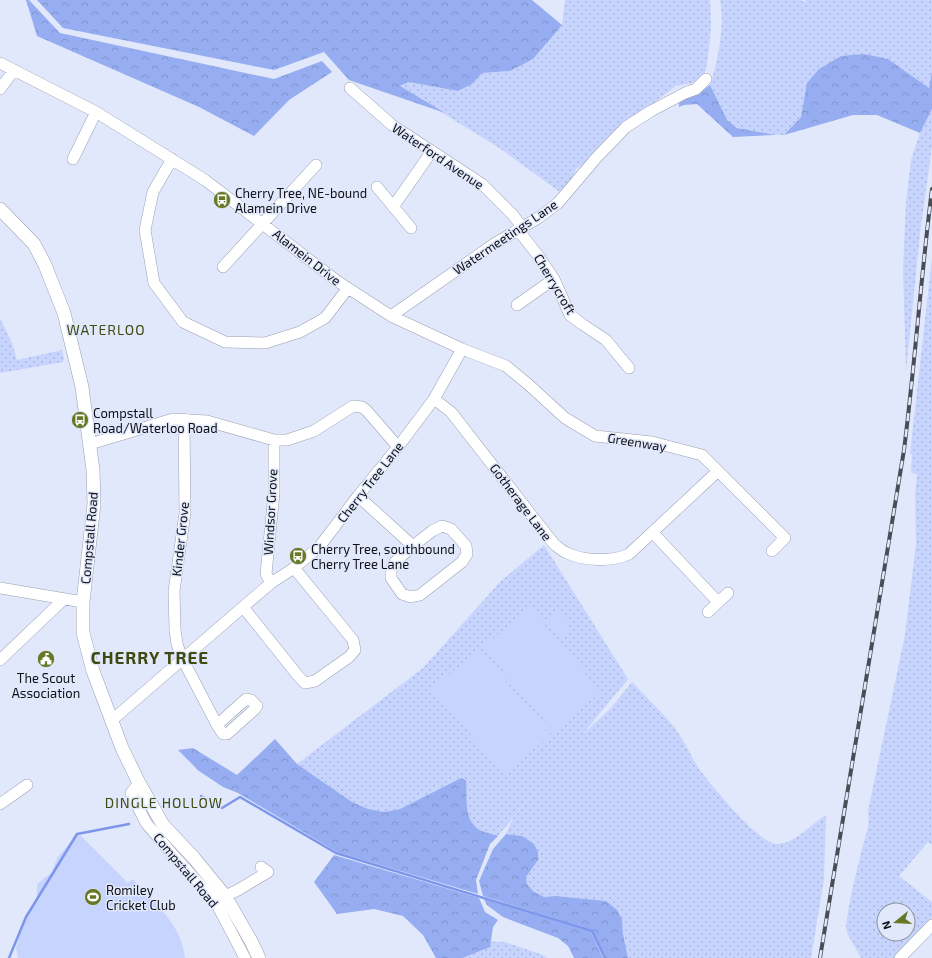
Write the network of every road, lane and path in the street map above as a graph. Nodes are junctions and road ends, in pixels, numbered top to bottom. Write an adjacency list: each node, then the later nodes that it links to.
1 (0, 63): 2 (street, Alamein Drive)
2 (14, 70): 5 (street); 6 (street, Alamein Drive)
3 (706, 79): 16 (street, Watermeetings Lane)
4 (350, 88): 7 (street, Waterford Avenue)
5 (0, 89)
6 (96, 112): 8 (street); 9 (street, Alamein Drive)
7 (432, 151): 12 (street); 16 (street, Waterford Avenue)
8 (73, 159)
9 (172, 159): 14 (street, Alamein Drive); 19 (street)
10 (316, 165): 14 (street)
11 (377, 187): 12 (street)
12 (393, 207): 15 (street)
13 (0, 210): 27 (main road, Compstall Road)
14 (263, 223): 17 (street); 19 (street, Alamein Drive)
15 (411, 228)
16 (520, 228): 18 (street, Cherrycroft); 21 (street, Watermeetings Lane)
17 (223, 267)
18 (554, 278): 20 (street); 23 (street, Cherrycroft)
19 (348, 288): 21 (street, Alamein Drive)
20 (517, 305)
21 (390, 316): 22 (street, Alamein Drive)
22 (462, 349): 24 (street, Cherry Tree Lane); 29 (street, Greenway)
23 (629, 368)
24 (434, 399): 28 (street, Cherry Tree Lane); 31 (street, Gotherage Lane)
25 (184, 419): 26 (street); 27 (street); 43 (street, Kinder Grove)
26 (274, 440): 28 (street); 35 (street, Windsor Grove)
27 (90, 444): 39 (main road, Compstall Road)
28 (398, 447): 30 (street, Cherry Tree Lane)
29 (718, 470): 31 (street, Gotherage Lane); 33 (street, Greenway)
30 (358, 496): 32 (street); 34 (street, Cherry Tree Lane)
31 (653, 533): 40 (street)
32 (413, 546): 32 (street)
33 (772, 552)
34 (294, 568): 35 (street, Cherry Tree Lane); 41 (street)
35 (271, 583): 41 (street, Cherry Tree Lane)
36 (0, 588): 38 (street)
37 (728, 593): 40 (street)
38 (64, 599): 39 (street); 44 (street)
39 (82, 602): 45 (main road, Compstall Road)
40 (718, 602): 42 (street)
41 (243, 607): 43 (street, Cherry Tree Lane)
42 (708, 612)
43 (182, 658): 45 (street, Cherry Tree Lane); 46 (street, Kinder Grove)
44 (0, 660)
45 (111, 721): 47 (main road, Compstall Road)
46 (217, 725)
47 (140, 783): 51 (main road, Compstall Road); 53 (street, Compstall Road)
48 (27, 785): 49 (street)
49 (0, 804)
50 (268, 869): 51 (street)
51 (225, 896): 54 (main road, Compstall Road)
52 (932, 925): 55 (street)
53 (245, 958)
54 (259, 958)
55 (900, 958)

